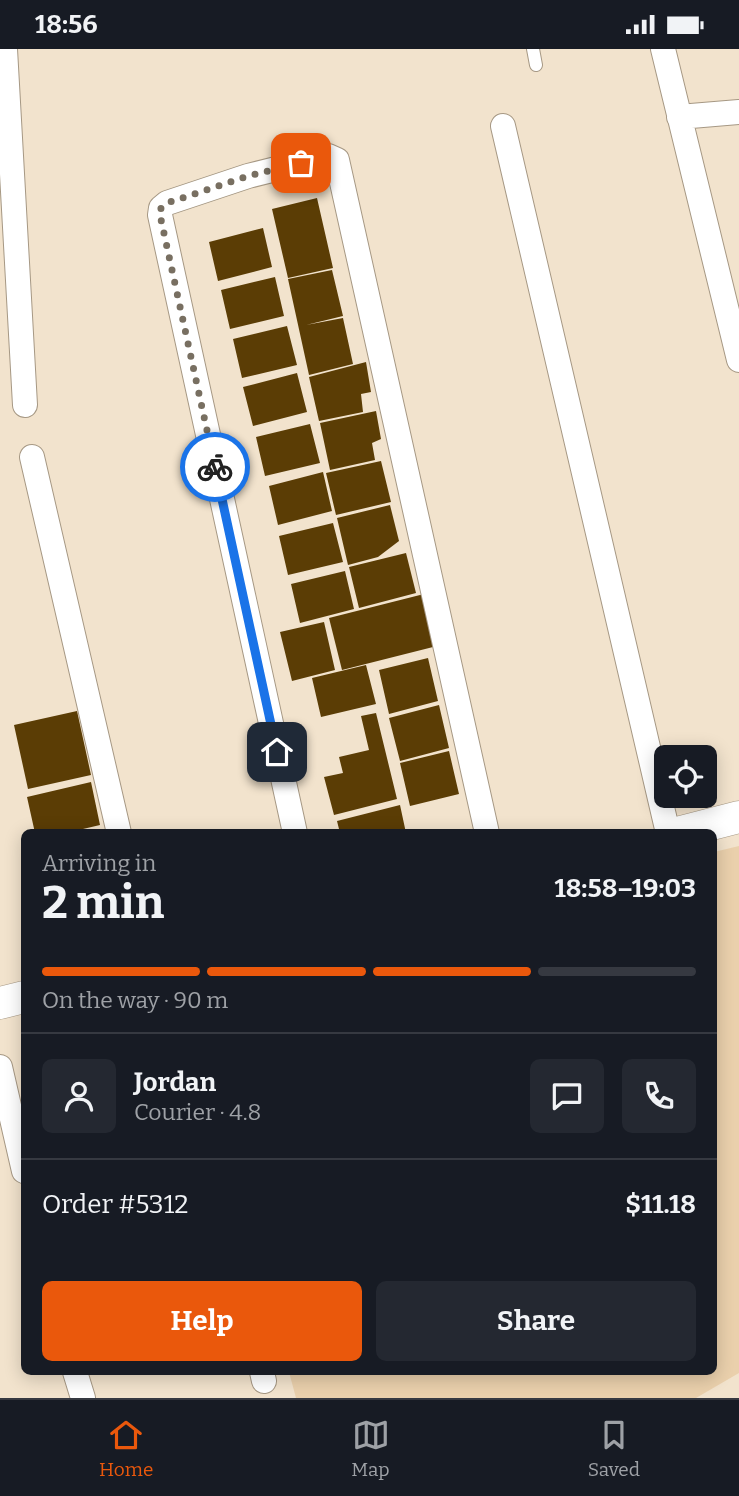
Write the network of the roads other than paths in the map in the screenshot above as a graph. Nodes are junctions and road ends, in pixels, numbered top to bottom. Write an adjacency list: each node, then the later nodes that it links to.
1 (5, 49): 9 (street)
2 (533, 49): 4 (lane)
3 (663, 49): 6 (street)
4 (536, 65)
5 (739, 113): 6 (street)
6 (679, 117): 8 (street)
7 (503, 126): 15 (street)
8 (739, 360)
9 (25, 405)
10 (32, 457): 12 (street)
11 (739, 817): 16 (street)
12 (118, 829)
13 (294, 829): 14 (street)
14 (486, 829)
15 (667, 829)
16 (692, 829)
17 (21, 998): 18 (street)
18 (0, 1003)
19 (0, 1067): 20 (street)
20 (21, 1158)
21 (76, 1375): 22 (street)
22 (83, 1398)

